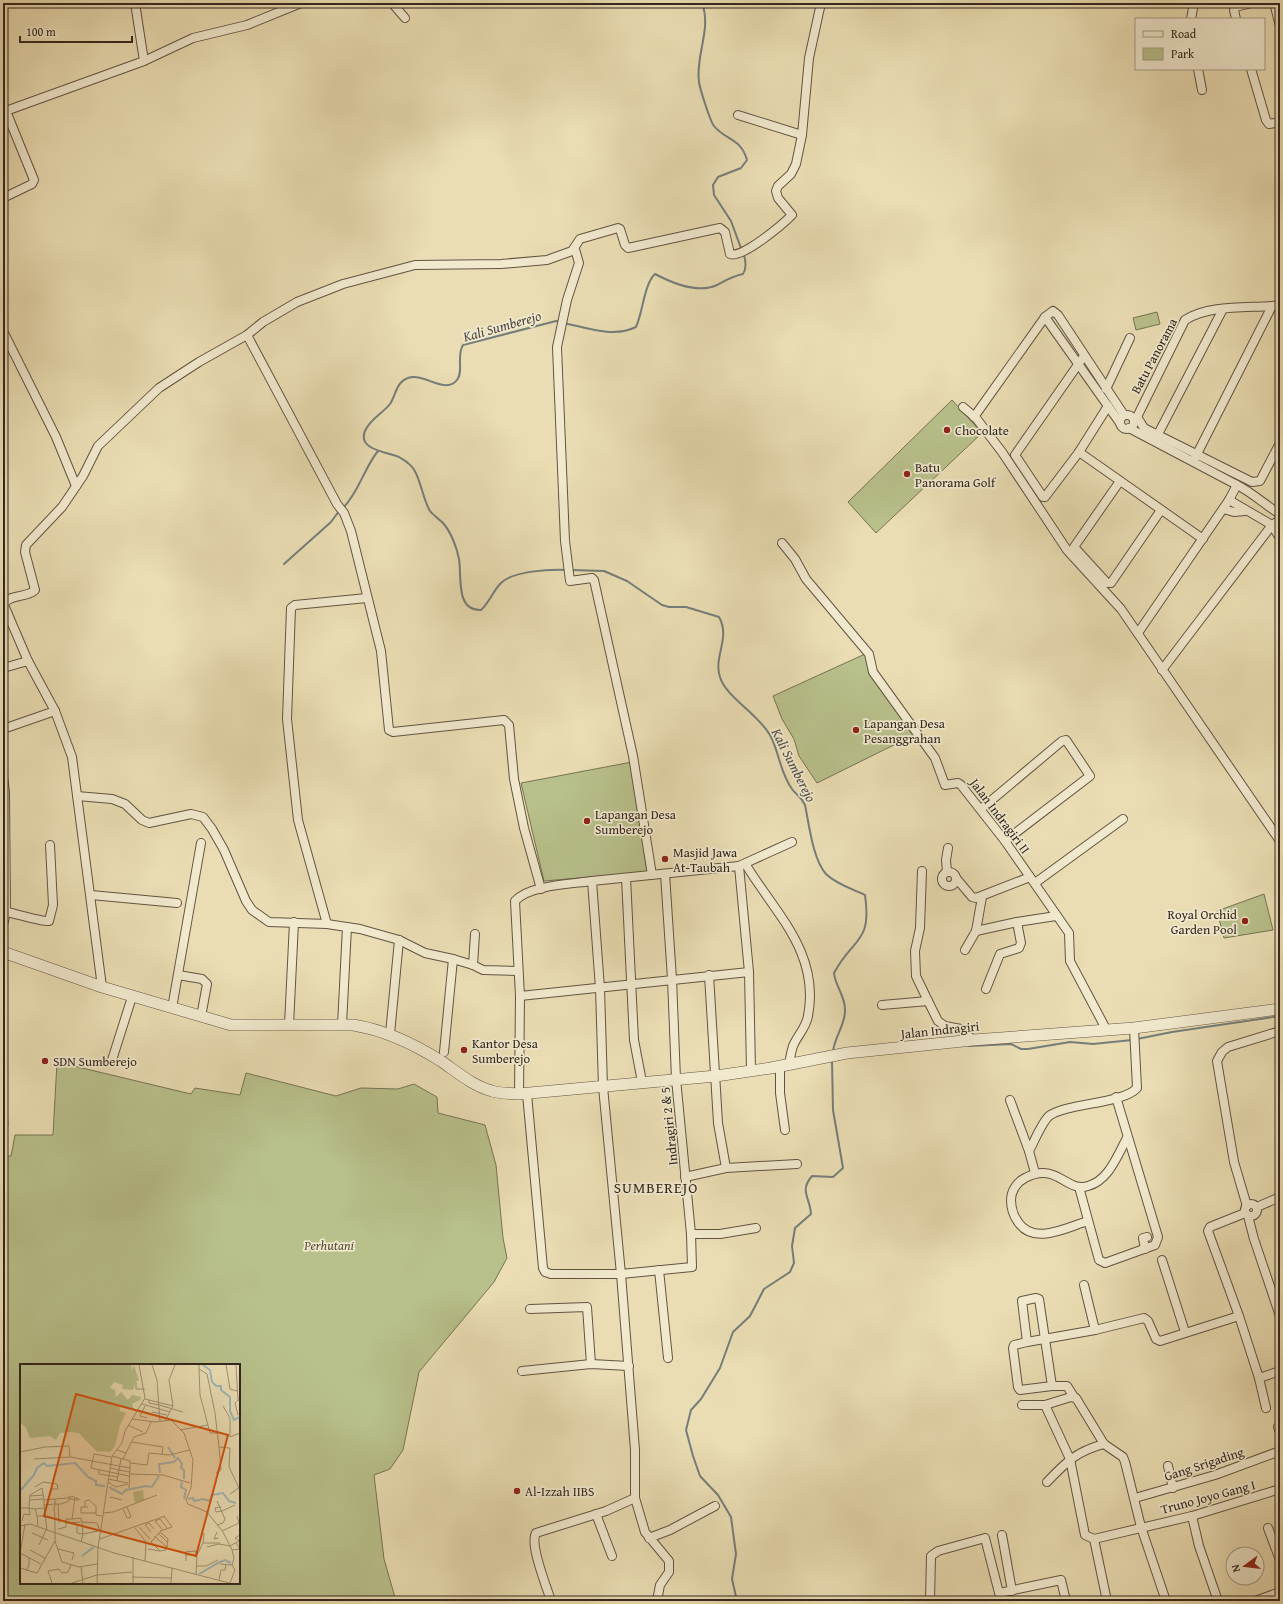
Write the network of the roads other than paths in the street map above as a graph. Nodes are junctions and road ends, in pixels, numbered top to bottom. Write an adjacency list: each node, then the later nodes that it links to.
1 (135, 3): 12 (street)
2 (301, 3): 12 (street)
3 (392, 3): 8 (street)
4 (821, 3): 19 (street)
5 (1194, 3): 9 (street)
6 (1252, 3): 10 (street)
7 (1274, 3): 11 (street)
8 (405, 18)
9 (1191, 18)
10 (1236, 18)
11 (1280, 26)
12 (144, 61): 16 (street)
13 (1198, 70): 15 (street)
14 (1251, 70): 18 (street)
15 (1202, 90)
16 (5, 112): 20 (street)
17 (738, 115): 19 (street)
18 (1280, 122)
19 (802, 135): 21 (street)
20 (3, 198)
21 (575, 249): 26 (street); 77 (street)
22 (1276, 306): 23 (street, Batu Panorama); 38 (street)
23 (1223, 309): 34 (street, Batu Panorama); 35 (street)
24 (1045, 317): 28 (street); 29 (street); 33 (street)
25 (3, 331): 43 (street)
26 (247, 335): 43 (street); 56 (street)
27 (1130, 338): 30 (street)
28 (1084, 356): 29 (street); 30 (street)
29 (1078, 364): 31 (street); 37 (street)
30 (1106, 389): 34 (street)
31 (1108, 406): 34 (street); 37 (street)
32 (963, 407): 33 (street)
33 (974, 417): 57 (street)
34 (1128, 418): 35 (street); 35 (street, Batu Panorama)
35 (1156, 438): 38 (street); 39 (street)
36 (1280, 443): 41 (street)
37 (1079, 452): 40 (street)
38 (1197, 454): 39 (street); 41 (street)
39 (1192, 462): 42 (street)
40 (1120, 481): 47 (street); 47 (street)
41 (1260, 481): 44 (street)
42 (1237, 485): 44 (street); 45 (street)
43 (76, 486): 58 (street)
44 (1253, 493): 49 (street)
45 (1229, 500): 46 (street); 48 (street)
46 (1223, 509): 48 (street); 53 (street)
47 (1161, 510): 53 (street)
48 (1246, 511): 51 (street)
49 (1280, 514)
50 (1280, 520): 51 (street)
51 (1272, 525): 52 (street); 54 (street)
52 (1279, 534): 54 (street)
53 (1203, 538): 57 (street)
54 (1262, 540): 60 (street)
55 (782, 543): 65 (street, Jalan Indragiri II)
56 (367, 598): 82 (street); 90 (street)
57 (1138, 633): 60 (street)
58 (28, 661): 59 (street); 61 (street)
59 (3, 668)
60 (1162, 670): 68 (street)
61 (55, 711): 62 (street); 64 (street)
62 (3, 729)
63 (3, 776): 86 (street)
64 (77, 796): 83 (street); 88 (street)
65 (981, 810): 67 (street, Jalan Indragiri II); 67 (street)
66 (1123, 819): 80 (street)
67 (1005, 841): 80 (street, Jalan Indragiri II)
68 (1280, 841)
69 (792, 842): 73 (street)
70 (201, 843): 102 (street)
71 (50, 845): 86 (street)
72 (948, 848): 75 (street)
73 (743, 866): 76 (street); 101 (street); 125 (street)
74 (922, 871): 111 (street)
75 (947, 872): 79 (street); 79 (street)
76 (665, 874): 77 (street); 104 (street, Indragiri 2 & 5)
77 (652, 875): 78 (street)
78 (626, 878): 81 (street); 105 (street)
79 (956, 878): 84 (street)
80 (1032, 880): 84 (street); 87 (street, Jalan Indragiri II)
81 (592, 881): 82 (street); 107 (street)
82 (541, 889): 100 (street)
83 (91, 895): 85 (street); 106 (street)
84 (982, 897): 93 (street)
85 (177, 903)
86 (4, 912): 91 (street)
87 (1056, 916): 89 (street); 118 (street, Jalan Indragiri II)
88 (294, 922): 90 (street); 116 (street)
89 (1017, 922): 93 (street); 108 (street)
90 (327, 924): 92 (street)
91 (3, 925)
92 (347, 927): 95 (street); 117 (street)
93 (976, 931): 96 (street)
94 (475, 934): 99 (street)
95 (399, 940): 98 (street); 121 (street)
96 (964, 950)
97 (3, 952): 106 (street, Jalan Indragiri)
98 (453, 959): 99 (street); 123 (street)
99 (473, 964): 100 (street)
100 (518, 971): 109 (street)
101 (749, 972): 103 (street); 126 (street)
102 (178, 975): 113 (street); 115 (street)
103 (709, 975): 104 (street); 127 (street)
104 (672, 979): 105 (street); 128 (street, Indragiri 2 & 5)
105 (631, 984): 107 (street); 129 (street)
106 (102, 987): 110 (street, Jalan Indragiri)
107 (600, 988): 109 (street); 130 (street)
108 (986, 989)
109 (520, 996): 131 (street)
110 (132, 997): 113 (street, Jalan Indragiri); 124 (street)
111 (928, 1001): 112 (street); 122 (street)
112 (882, 1005)
113 (172, 1008): 115 (street, Jalan Indragiri)
114 (1280, 1008): 119 (street, Jalan Indragiri)
115 (201, 1017): 116 (street, Jalan Indragiri)
116 (289, 1024): 117 (street, Jalan Indragiri)
117 (342, 1025): 121 (street, Jalan Indragiri)
118 (1106, 1029): 119 (street, Jalan Indragiri); 122 (street, Jalan Indragiri)
119 (1134, 1031): 132 (street)
120 (1280, 1031): 143 (street)
121 (390, 1034): 131 (street, Jalan Indragiri)
122 (973, 1040): 125 (street, Jalan Indragiri)
123 (444, 1052)
124 (112, 1060)
125 (784, 1065): 126 (street, Jalan Indragiri); 134 (street)
126 (751, 1070): 127 (street, Jalan Indragiri)
127 (716, 1076): 128 (street, Jalan Indragiri); 138 (street)
128 (676, 1079): 129 (street, Jalan Indragiri); 140 (street, Indragiri 2 & 5)
129 (642, 1082): 130 (street, Jalan Indragiri)
130 (603, 1087): 131 (street, Jalan Indragiri); 151 (street)
131 (523, 1094): 151 (street, Indragiri 2 & 5)
132 (1116, 1097): 135 (street); 136 (street)
133 (1010, 1100): 136 (street)
134 (785, 1130)
135 (1127, 1138): 141 (street); 148 (street)
136 (1029, 1150): 139 (street)
137 (797, 1164): 138 (street)
138 (726, 1168): 140 (street)
139 (1035, 1173): 141 (street); 144 (street)
140 (686, 1177): 146 (street, Indragiri 2 & 5)
141 (1079, 1187): 144 (street)
142 (1280, 1197): 143 (street)
143 (1247, 1212): 154 (street); 155 (street)
144 (1088, 1221): 148 (street)
145 (756, 1228): 146 (street)
146 (691, 1234): 150 (street, Indragiri 2 & 5)
147 (1147, 1237): 148 (street)
148 (1145, 1249)
149 (1162, 1260): 157 (street)
150 (659, 1270): 151 (street, Indragiri 2 & 5); 160 (street)
151 (621, 1274): 162 (street)
152 (1084, 1285): 156 (street)
153 (530, 1309): 161 (street)
154 (1238, 1316): 157 (street); 165 (street)
155 (1280, 1316)
156 (1095, 1330): 157 (street); 158 (street)
157 (1185, 1332)
158 (1044, 1340): 159 (street); 159 (street); 166 (street)
159 (1027, 1342): 166 (street)
160 (668, 1358)
161 (591, 1364): 162 (street); 163 (street)
162 (629, 1366): 178 (street)
163 (522, 1371)
164 (1280, 1371): 165 (street)
165 (1259, 1378): 170 (street)
166 (1052, 1386): 167 (street)
167 (1074, 1397): 169 (street); 171 (street)
168 (1022, 1405): 169 (street)
169 (1045, 1405): 173 (street)
170 (1266, 1408)
171 (1104, 1444): 173 (street); 179 (street)
172 (1280, 1451): 176 (street, Gang Srigading)
173 (1070, 1459): 175 (street); 187 (street)
174 (1168, 1466): 176 (street)
175 (1047, 1482)
176 (1173, 1488): 179 (street, Gang Srigading)
177 (1280, 1489): 182 (street, Truno Joyo Gang I)
178 (635, 1498): 181 (street); 186 (street)
179 (1135, 1498): 183 (street)
180 (714, 1506): 186 (street)
181 (596, 1514): 188 (street); 192 (street)
182 (1192, 1516): 183 (street, Truno Joyo Gang I); 198 (street)
183 (1141, 1527): 187 (street, Truno Joyo Gang I); 197 (street)
184 (1268, 1528): 189 (street)
185 (1002, 1535): 190 (street)
186 (649, 1538): 193 (street)
187 (1094, 1539): 196 (street)
188 (612, 1556)
189 (1280, 1560)
190 (1012, 1591): 194 (street); 195 (street)
191 (1280, 1592): 199 (street)
192 (551, 1601)
193 (657, 1601)
194 (930, 1601)
195 (1066, 1601)
196 (1107, 1601)
197 (1166, 1601)
198 (1218, 1601)
199 (1255, 1601)

